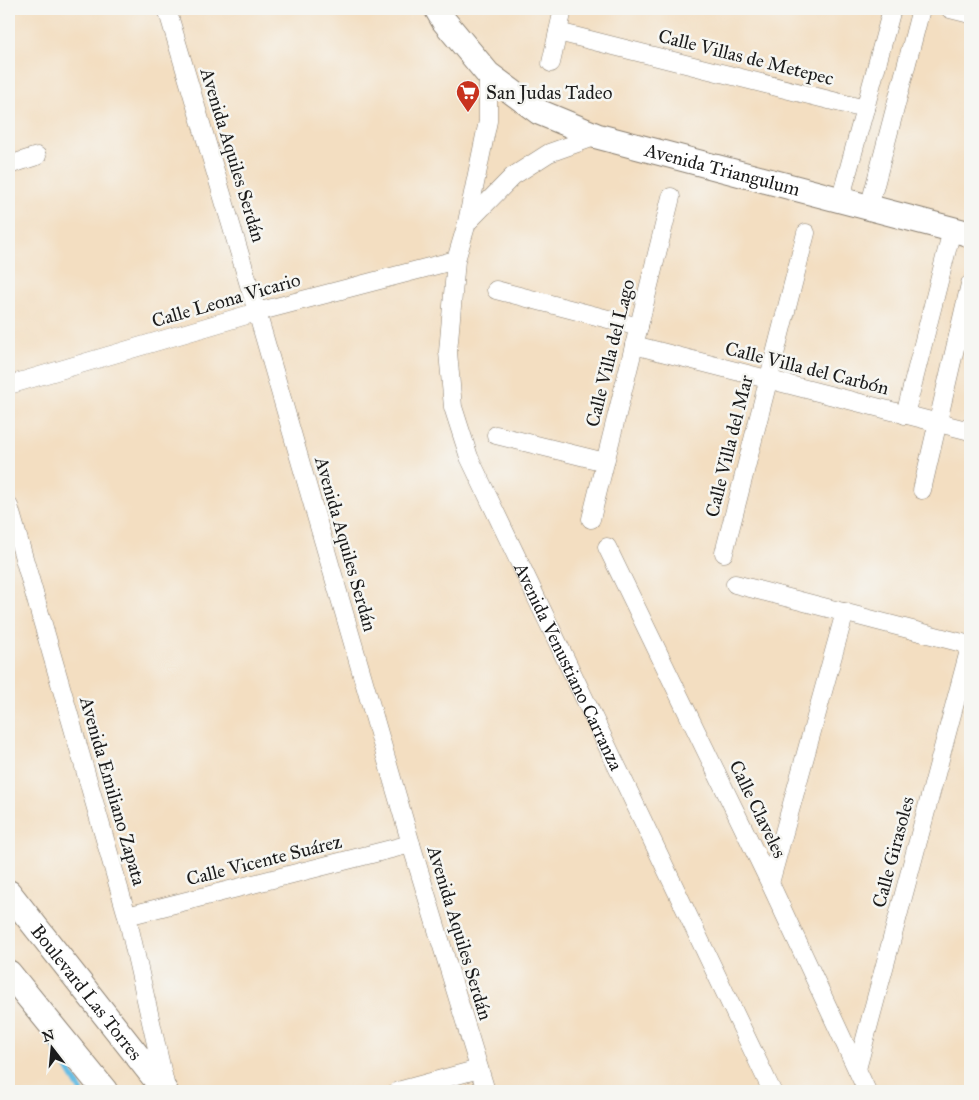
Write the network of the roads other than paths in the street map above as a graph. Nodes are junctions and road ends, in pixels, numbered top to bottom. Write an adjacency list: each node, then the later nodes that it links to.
1 (167, 9): 24 (street, Avenida Aquiles Serdán)
2 (437, 9): 10 (main road)
3 (563, 9): 8 (street)
4 (892, 9): 11 (street)
5 (921, 9): 17 (street)
6 (950, 9): 7 (street)
7 (970, 14)
8 (558, 32): 9 (street); 11 (street, Calle Villas de Metepec)
9 (551, 63)
10 (488, 74): 12 (main road, Avenida Triangulum); 18 (street, Avenida Venustiano Carranza)
11 (865, 109): 16 (street)
12 (597, 136): 16 (main road, Avenida Triangulum); 18 (street, Avenida Venustiano Carranza)
13 (37, 156): 14 (street)
14 (9, 165)
15 (671, 197): 25 (street, Calle Villa del Lago)
16 (840, 201): 17 (main road, Avenida Triangulum)
17 (868, 208): 19 (main road, Avenida Triangulum)
18 (466, 223): 21 (street, Avenida Venustiano Carranza)
19 (961, 232): 29 (street)
20 (806, 233): 27 (street, Calle Villa del Mar)
21 (456, 260): 24 (street, Calle Leona Vicario); 53 (street, Avenida Venustiano Carranza)
22 (970, 284): 30 (street)
23 (496, 290): 25 (street)
24 (257, 312): 28 (street, Calle Leona Vicario); 42 (street, Avenida Aquiles Serdán)
25 (639, 327): 26 (street, Calle Villa del Lago)
26 (634, 346): 27 (street, Calle Villa del Carbón); 33 (street, Calle Villa del Lago)
27 (768, 380): 29 (street, Calle Villa del Carbón); 38 (street, Calle Villa del Mar)
28 (9, 385)
29 (905, 415): 30 (street, Calle Villa del Carbón)
30 (938, 423): 31 (street, Calle Villa del Carbón); 34 (street)
31 (970, 431)
32 (496, 435): 33 (street)
33 (605, 462): 36 (street, Calle Villa del Lago)
34 (922, 490)
35 (9, 506): 45 (street, Avenida Emiliano Zapata)
36 (591, 519)
37 (607, 547): 43 (street, Calle Claveles)
38 (724, 553)
39 (735, 584): 40 (street)
40 (845, 612): 41 (street); 43 (street)
41 (970, 646): 48 (street, Calle Girasoles)
42 (411, 844): 45 (street, Calle Vicente Suárez); 47 (street, Avenida Aquiles Serdán)
43 (770, 883): 48 (street, Calle Claveles)
44 (9, 894): 50 (main road, Boulevard Las Torres)
45 (127, 916): 50 (street, Avenida Emiliano Zapata)
46 (9, 974): 49 (main road)
47 (479, 1069): 51 (street); 52 (street, Avenida Aquiles Serdán)
48 (857, 1069): 54 (street, Calle Claveles)
49 (104, 1091)
50 (166, 1091)
51 (398, 1091)
52 (486, 1091)
53 (772, 1091)
54 (867, 1091)

